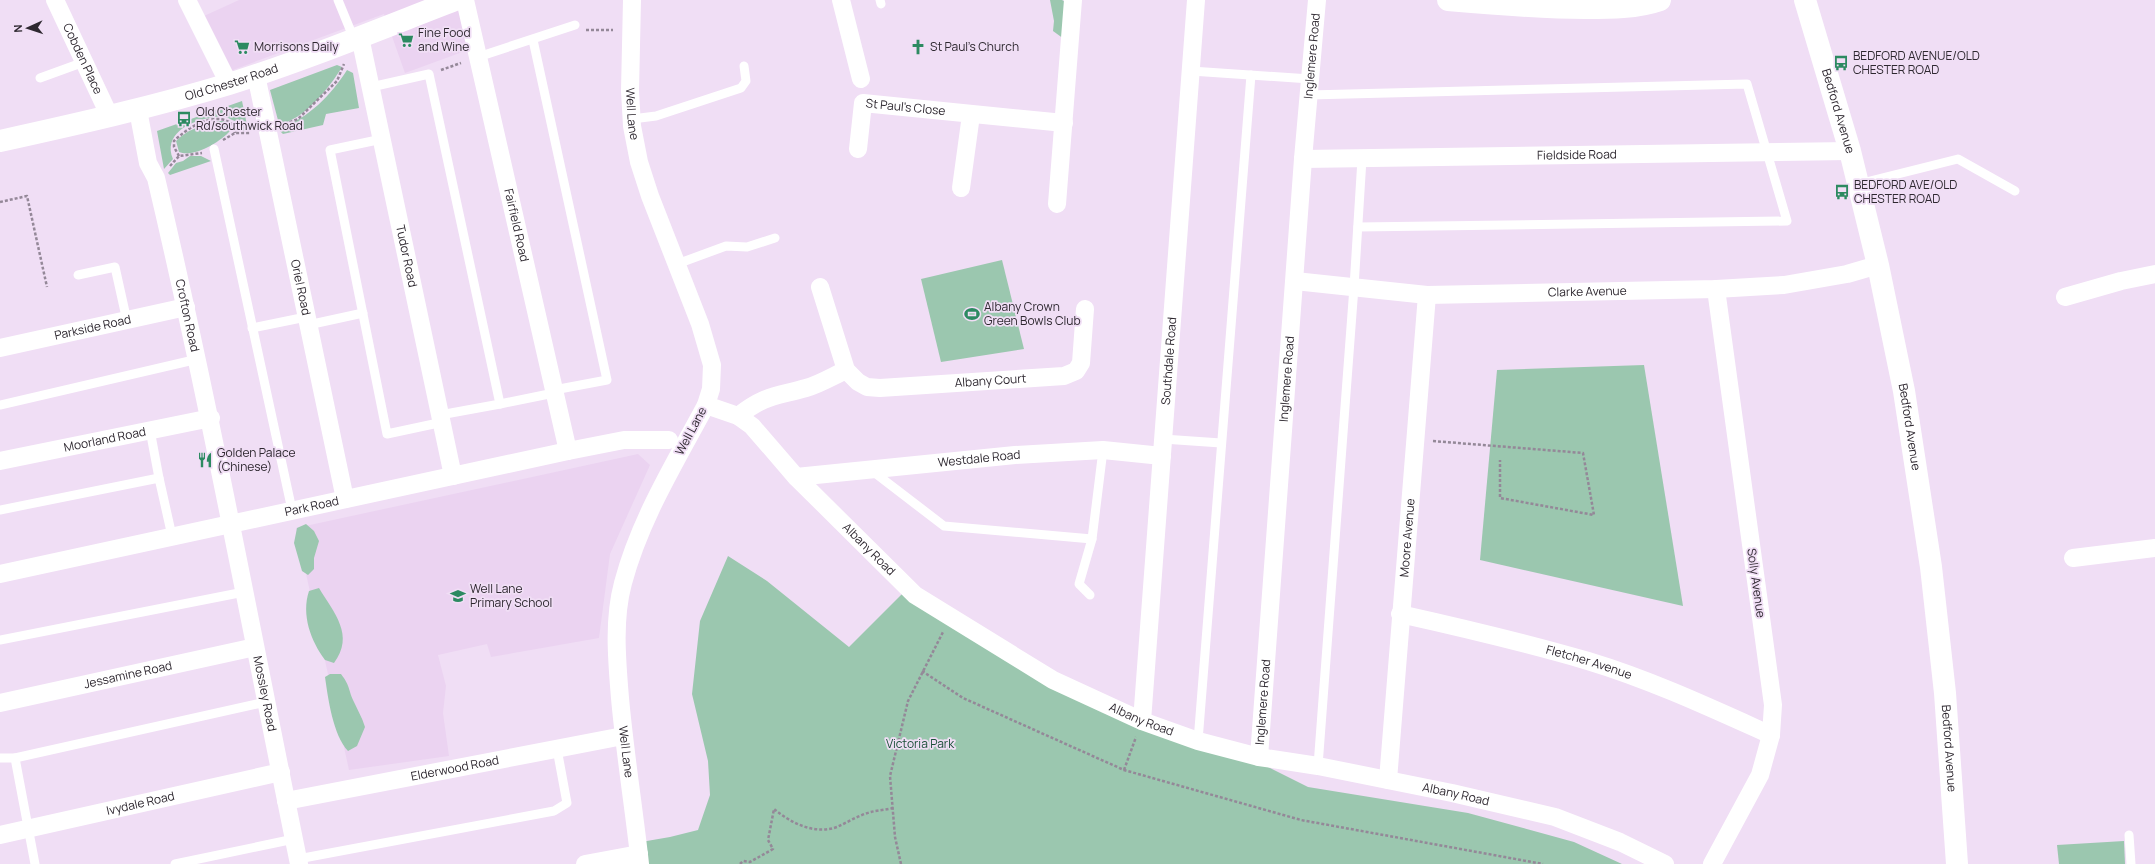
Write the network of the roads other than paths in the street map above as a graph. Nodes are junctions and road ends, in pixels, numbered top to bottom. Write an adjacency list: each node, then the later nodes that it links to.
1 (55, 0): 19 (street, Cobden Place)
2 (187, 0): 26 (street)
3 (338, 0): 16 (lane)
4 (455, 0): 16 (main road, Old Chester Road)
5 (465, 0): 18 (street, Fairfield Road)
6 (632, 0): 32 (street, Well Lane)
7 (841, 0): 25 (street)
8 (1074, 0): 33 (street)
9 (1196, 0): 21 (street, Southdale Road)
10 (1317, 0): 28 (street, Inglemere Road)
11 (1448, 0): 14 (main road)
12 (1660, 0): 14 (main road)
13 (1805, 0): 38 (main road, Bedford Avenue)
14 (1549, 4)
15 (575, 25): 17 (lane)
16 (357, 38): 22 (main road, Old Chester Road); 27 (street, Tudor Road)
17 (533, 40): 18 (lane); 67 (lane)
18 (478, 57): 67 (street, Fairfield Road)
19 (84, 62): 24 (lane); 31 (street, Cobden Place)
20 (744, 66): 32 (lane)
21 (1191, 72): 23 (lane); 77 (street, Southdale Road)
22 (256, 75): 26 (main road, Old Chester Road); 62 (street, Oriel Road)
23 (1251, 75): 28 (lane); 76 (lane)
24 (40, 78)
25 (861, 79)
26 (229, 84): 29 (main road, Old Chester Road)
27 (371, 87): 34 (street, Tudor Road); 68 (lane)
28 (1309, 87): 39 (lane); 41 (street, Inglemere Road)
29 (138, 110): 31 (main road, Old Chester Road); 58 (street, Crofton Road)
30 (971, 115): 33 (street, St Paul's Close); 37 (street, St Paul's Close); 43 (street)
31 (110, 117): 35 (main road, Old Chester Road)
32 (632, 119): 48 (street, Well Lane)
33 (1064, 123): 45 (street)
34 (382, 139): 60 (lane); 73 (street, Tudor Road)
35 (0, 141)
36 (214, 148): 63 (lane)
37 (858, 149)
38 (1850, 151): 39 (street, Fieldside Road); 42 (main road, Bedford Avenue)
39 (1768, 153): 40 (street, Fieldside Road); 46 (lane)
40 (1362, 159): 41 (street, Fieldside Road); 46 (lane)
41 (1303, 160): 52 (street, Inglemere Road)
42 (1858, 184): 44 (lane); 49 (main road, Bedford Avenue)
43 (961, 188)
44 (2015, 191)
45 (1057, 204)
46 (1358, 227): 54 (lane)
47 (775, 238): 48 (lane)
48 (677, 264): 70 (street, Well Lane)
49 (1878, 265): 55 (street, Clarke Avenue); 124 (main road, Bedford Avenue)
50 (2155, 274): 57 (street)
51 (78, 275): 61 (lane)
52 (1295, 281): 54 (street, Clarke Avenue); 108 (street, Inglemere Road)
53 (820, 287): 66 (street)
54 (1354, 287): 56 (street, Clarke Avenue); 109 (lane)
55 (1716, 289): 56 (street, Clarke Avenue); 102 (street, Solly Avenue)
56 (1427, 295): 96 (street, Moore Avenue)
57 (2065, 297)
58 (186, 307): 61 (street, Parkside Road); 65 (street, Crofton Road)
59 (1085, 309): 66 (street, Albany Court)
60 (363, 314): 62 (lane); 73 (lane)
61 (127, 321): 64 (street, Parkside Road)
62 (307, 321): 63 (lane); 85 (street, Oriel Road)
63 (252, 328): 87 (lane)
64 (1, 346)
65 (198, 359): 69 (lane); 72 (street, Crofton Road)
66 (846, 370): 71 (street)
67 (554, 392): 68 (lane); 79 (street, Fairfield Road)
68 (500, 404): 73 (lane)
69 (0, 405)
70 (706, 405): 71 (street, Albany Road); 103 (street, Well Lane)
71 (738, 416): 83 (street, Albany Road)
72 (211, 418): 74 (street, Moorland Road); 88 (street, Crofton Road)
73 (442, 419): 82 (street, Tudor Road)
74 (150, 430): 80 (street, Moorland Road); 84 (lane)
75 (669, 440): 79 (street, Park Road)
76 (1221, 443): 77 (lane); 104 (lane)
77 (1163, 448): 78 (street, Westdale Road); 101 (street, Southdale Road)
78 (1103, 450): 81 (street, Westdale Road); 90 (lane)
79 (568, 451): 82 (street, Park Road)
80 (0, 461)
81 (869, 469): 83 (street, Westdale Road); 90 (lane)
82 (453, 476): 85 (street, Park Road)
83 (796, 477): 101 (street, Albany Road)
84 (159, 478): 86 (lane); 89 (lane)
85 (345, 499): 87 (street, Park Road)
86 (0, 510)
87 (292, 510): 88 (street, Park Road)
88 (230, 524): 89 (street, Park Road); 94 (street, Mossley Road)
89 (172, 536): 93 (street, Park Road)
90 (1092, 539): 95 (lane)
91 (2155, 548): 92 (street)
92 (2073, 558)
93 (0, 574)
94 (244, 592): 97 (lane); 98 (street, Mossley Road)
95 (1090, 595)
96 (1400, 614): 102 (street, Fletcher Avenue); 111 (street, Moore Avenue)
97 (0, 640)
98 (255, 646): 99 (street, Mossley Road); 100 (street, Jessamine Road)
99 (266, 702): 107 (lane); 110 (street, Mossley Road)
100 (0, 703)
101 (1142, 721): 104 (street, Albany Road)
102 (1771, 735): 123 (street, Solly Avenue)
103 (623, 736): 105 (street, Elderwood Road); 117 (street, Well Lane)
104 (1198, 741): 108 (street, Albany Road)
105 (557, 749): 112 (street, Elderwood Road); 118 (lane)
106 (0, 758): 107 (lane)
107 (15, 758): 113 (lane)
108 (1259, 758): 109 (street, Albany Road)
109 (1318, 766): 111 (street, Albany Road)
110 (281, 772): 112 (street, Mossley Road); 113 (street, Ivydale Road)
111 (1388, 780): 122 (street, Albany Road)
112 (286, 801): 116 (street, Mossley Road)
113 (27, 829): 114 (street, Ivydale Road); 119 (lane)
114 (0, 835)
115 (2128, 835): 125 (lane)
116 (294, 839): 118 (street, Mossley Road); 120 (lane)
117 (639, 859): 121 (street)
118 (299, 861)
119 (35, 864)
120 (175, 864)
121 (585, 864)
122 (1665, 864)
123 (1712, 864)
124 (1957, 864)
125 (2131, 864)

